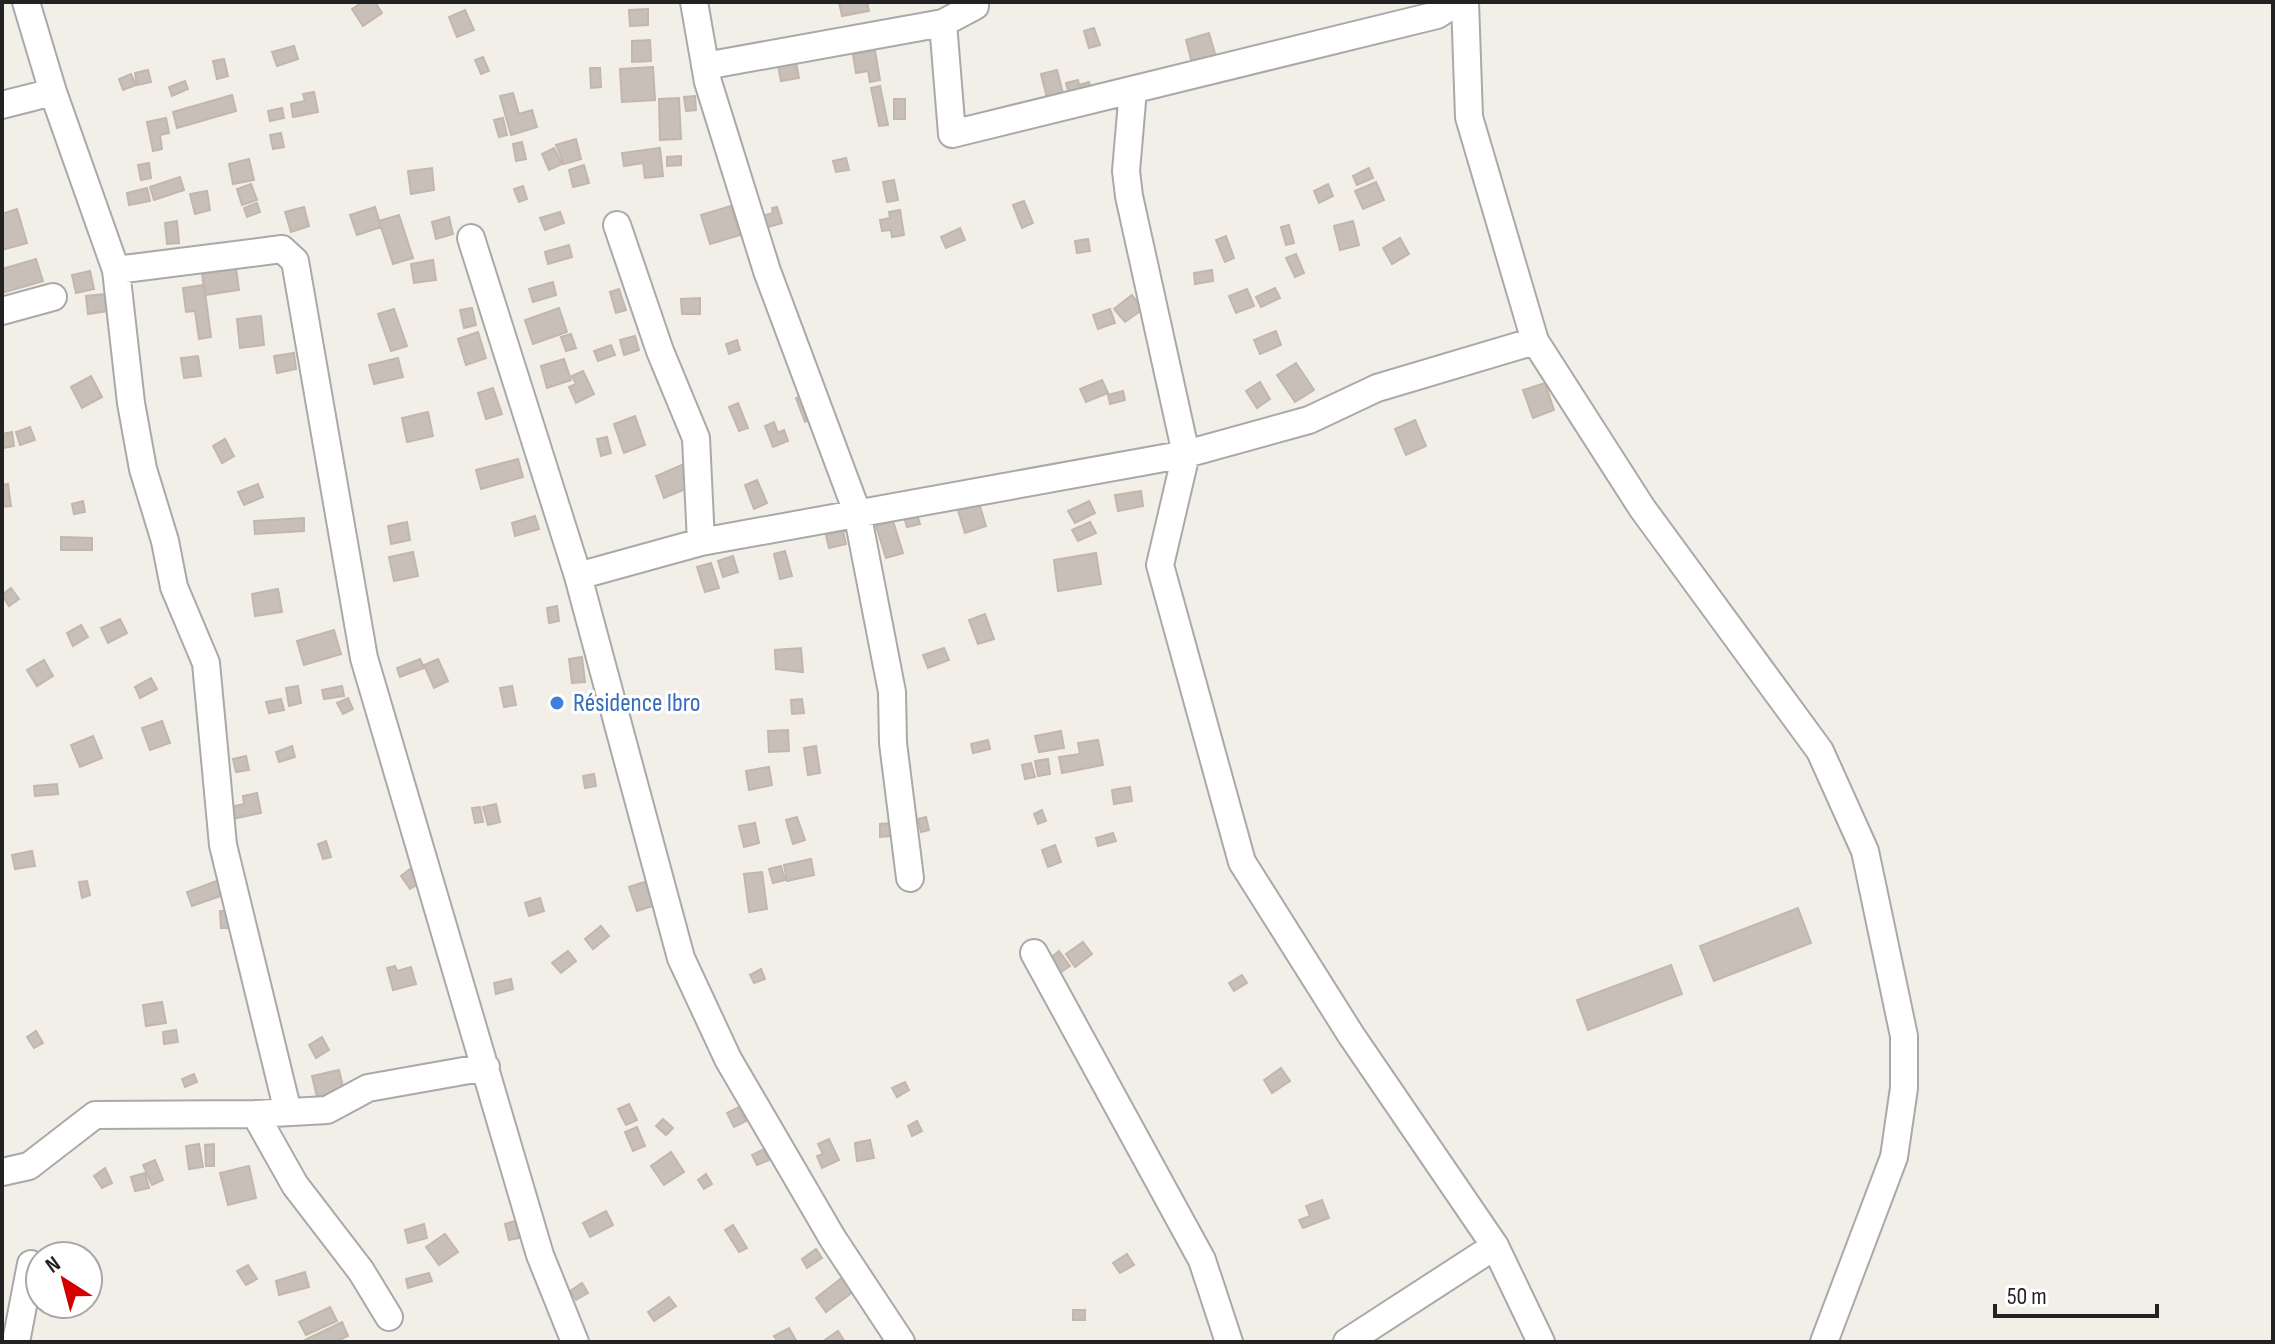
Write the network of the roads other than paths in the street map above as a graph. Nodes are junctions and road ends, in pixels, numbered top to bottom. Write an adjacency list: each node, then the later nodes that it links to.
1 (26, 2): 9 (street)
2 (694, 2): 7 (street)
3 (975, 2): 6 (street)
4 (1457, 2): 8 (street)
5 (1465, 2): 16 (street)
6 (943, 23): 7 (street); 8 (street)
7 (705, 66): 18 (street)
8 (1133, 90): 17 (street)
9 (53, 92): 10 (street); 13 (street)
10 (2, 105)
11 (617, 225): 19 (street)
12 (471, 238): 20 (street)
13 (116, 270): 23 (street); 24 (street)
14 (53, 297): 15 (street)
15 (2, 311)
16 (1535, 341): 17 (street); 36 (street)
17 (1186, 454): 18 (street); 27 (street)
18 (857, 512): 19 (street); 21 (street)
19 (701, 542): 20 (street)
20 (578, 576): 32 (street)
21 (910, 878)
22 (1034, 953): 33 (street)
23 (486, 1067): 24 (street); 31 (street)
24 (288, 1112): 25 (street)
25 (255, 1114): 26 (street); 29 (street)
26 (2, 1172)
27 (1495, 1246): 34 (street); 35 (street)
28 (24, 1300): 30 (street)
29 (389, 1317)
30 (16, 1342)
31 (575, 1342)
32 (901, 1342)
33 (1229, 1342)
34 (1347, 1342)
35 (1541, 1342)
36 (1824, 1342)

